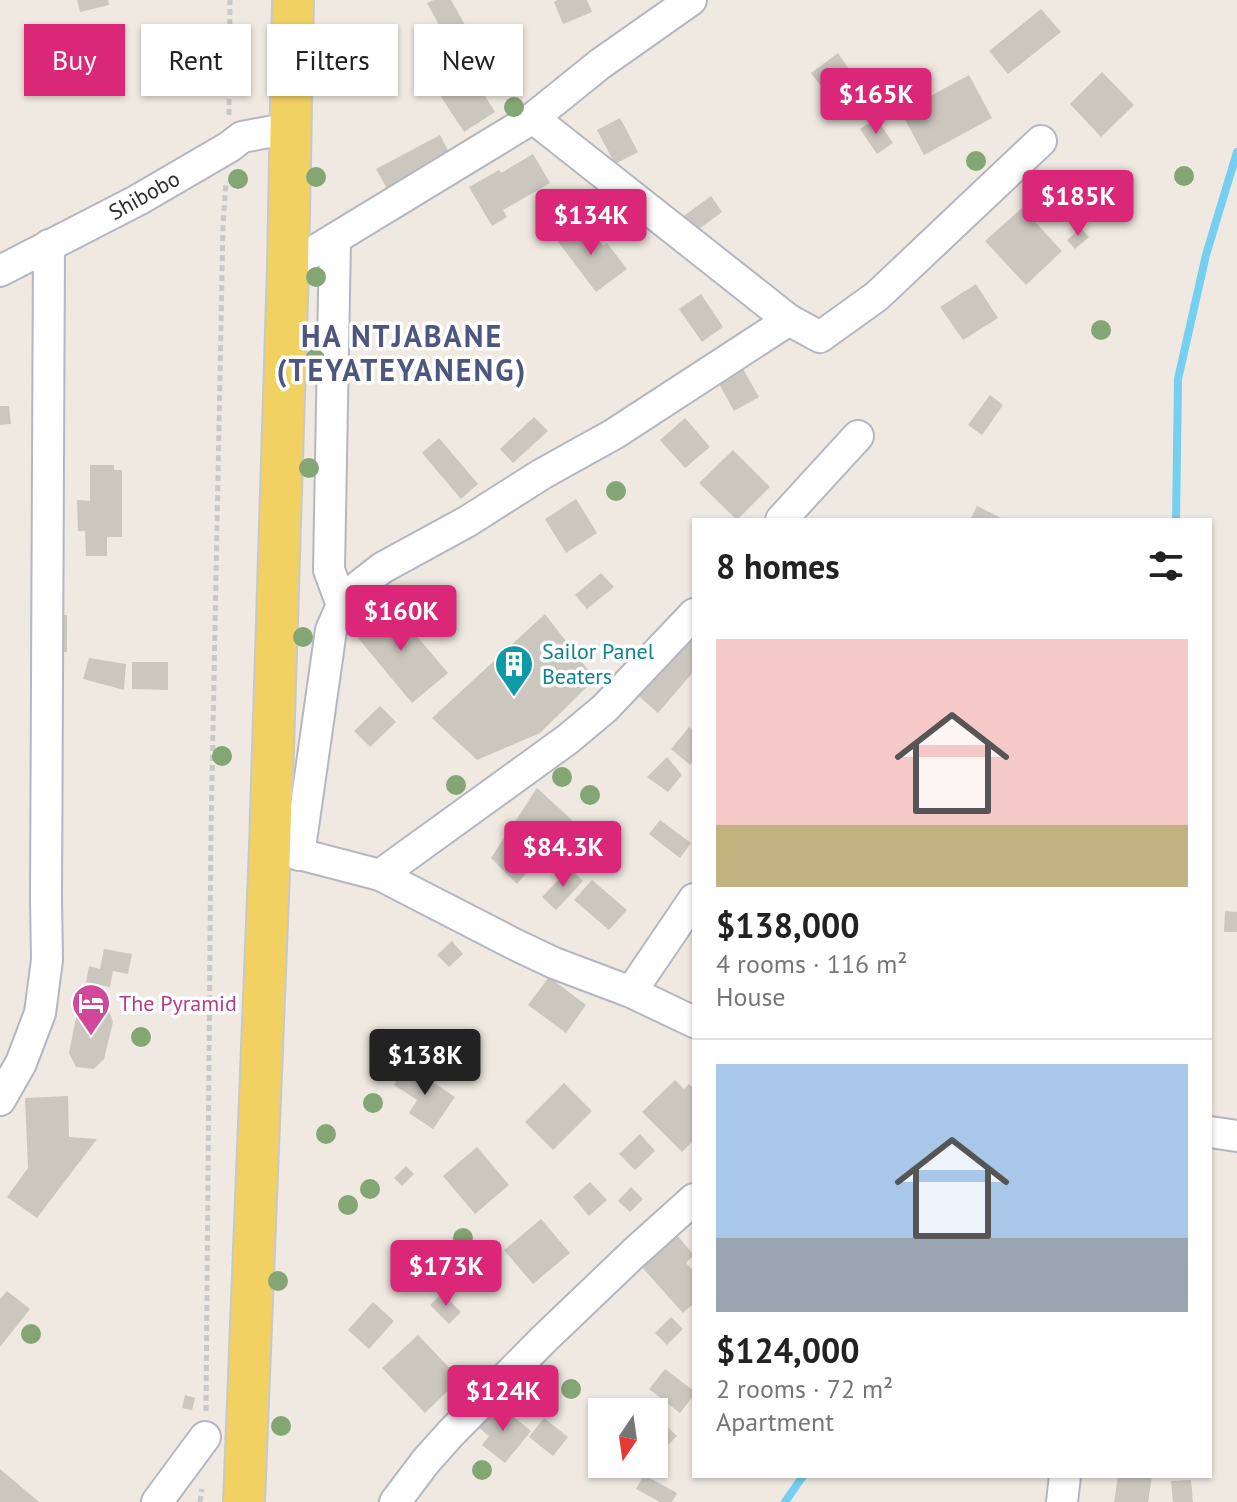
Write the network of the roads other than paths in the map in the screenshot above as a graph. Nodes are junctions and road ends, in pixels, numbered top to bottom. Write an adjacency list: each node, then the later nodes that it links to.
1 (293, 0): 4 (main road)
2 (691, 0): 3 (street)
3 (533, 118): 6 (street); 10 (street)
4 (290, 128): 7 (street, Shibobo); 8 (main road)
5 (1041, 141): 10 (street)
6 (335, 239): 8 (street); 13 (street)
7 (49, 245): 9 (street, Shibobo); 20 (street)
8 (288, 267): 15 (main road)
9 (0, 271)
10 (789, 320): 13 (street)
11 (858, 436): 12 (street)
12 (783, 518)
13 (342, 605): 15 (street)
14 (692, 616): 16 (street)
15 (285, 851): 16 (street); 27 (main road)
16 (380, 875): 18 (street)
17 (692, 902): 18 (street)
18 (631, 992): 19 (street)
19 (692, 1021)
20 (0, 1100)
21 (1212, 1132): 22 (street)
22 (1237, 1136)
23 (692, 1201): 28 (street)
24 (205, 1437): 26 (street)
25 (1065, 1478): 29 (street)
26 (157, 1502)
27 (244, 1502)
28 (395, 1502)
29 (1062, 1502)

